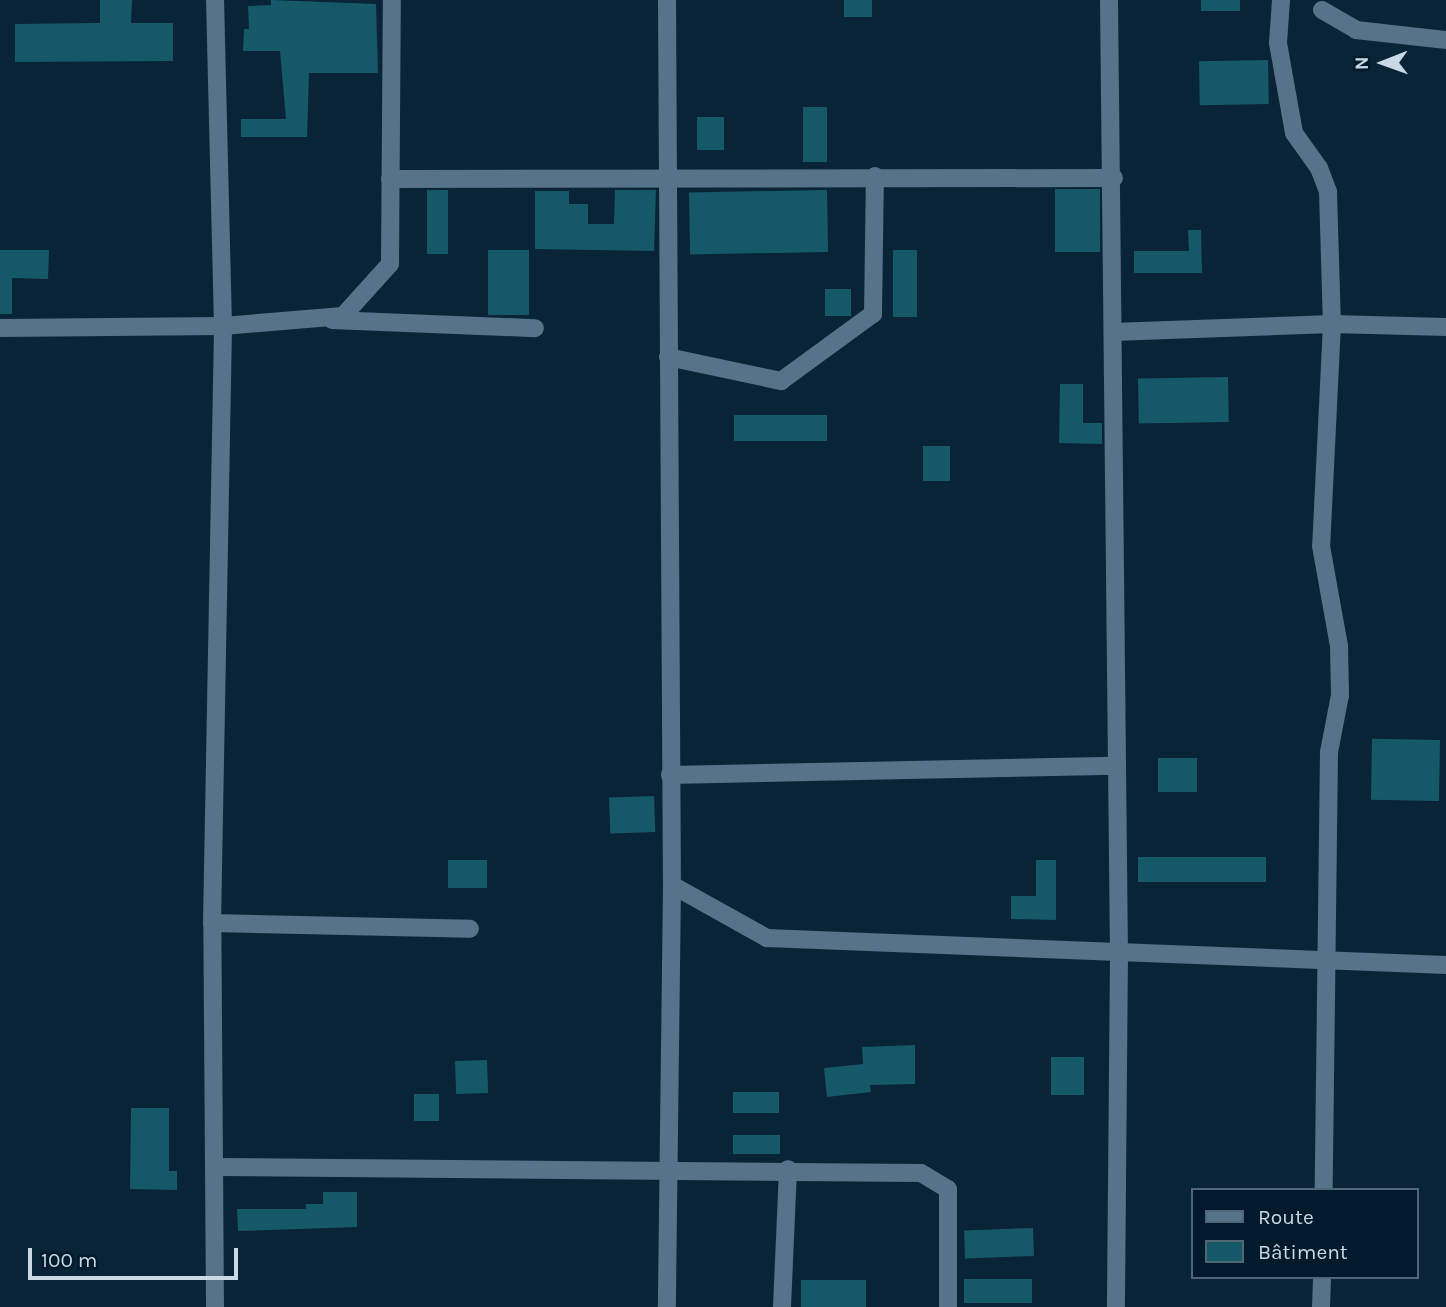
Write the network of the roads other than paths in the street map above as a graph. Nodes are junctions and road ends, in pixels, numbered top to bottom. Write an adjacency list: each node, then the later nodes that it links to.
1 (215, 0): 15 (street)
2 (391, 0): 11 (street)
3 (667, 0): 8 (street)
4 (1109, 0): 10 (street)
5 (1281, 0): 14 (street)
6 (1322, 10): 7 (street)
7 (1446, 40)
8 (668, 175): 9 (street); 11 (street); 20 (street)
9 (875, 176): 10 (street); 20 (street)
10 (1114, 177): 19 (street)
11 (390, 180): 12 (street)
12 (307, 319): 15 (street); 17 (street)
13 (1446, 319): 18 (street)
14 (1332, 324): 18 (street); 19 (street); 27 (street)
15 (223, 326): 16 (street); 24 (street)
16 (0, 328)
17 (535, 328)
18 (1446, 328)
19 (1113, 332): 21 (street)
20 (668, 356): 22 (street)
21 (1115, 766): 22 (street); 26 (street)
22 (670, 775): 23 (street)
23 (672, 885): 26 (street); 30 (street)
24 (212, 923): 25 (street); 29 (street)
25 (470, 929)
26 (1119, 954): 27 (street); 38 (street)
27 (1328, 959): 28 (street); 32 (street)
28 (1446, 965)
29 (215, 1167): 30 (street); 34 (street)
30 (668, 1169): 31 (street); 35 (street)
31 (788, 1169): 36 (street); 37 (street)
32 (1324, 1188)
33 (1322, 1279): 39 (street)
34 (215, 1307)
35 (667, 1307)
36 (782, 1307)
37 (948, 1307)
38 (1116, 1307)
39 (1321, 1307)

